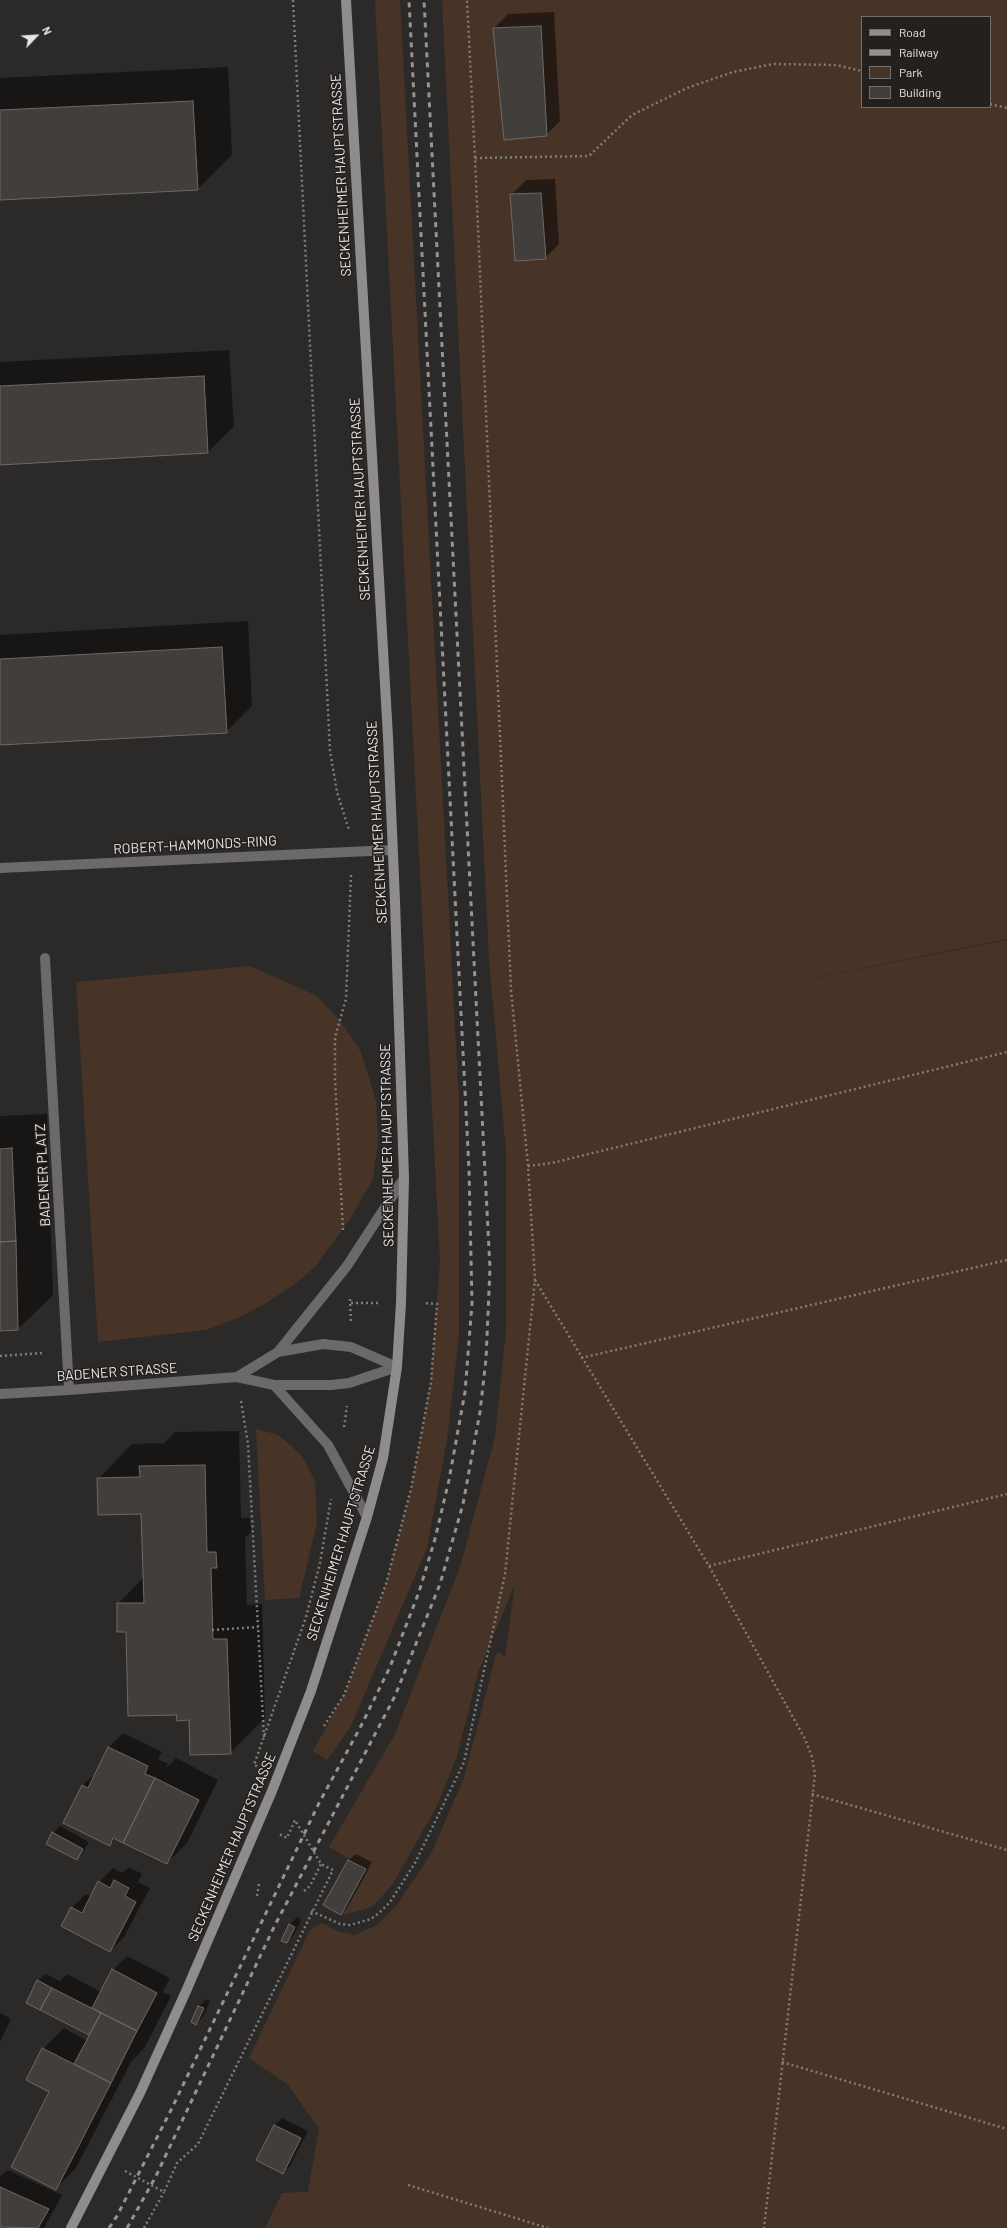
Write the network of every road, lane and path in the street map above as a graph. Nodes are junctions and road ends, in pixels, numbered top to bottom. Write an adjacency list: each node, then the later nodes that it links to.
1 (293, 0): 9 (path)
2 (346, 0): 8 (main road, SECKENHEIMER HAUPTSTRASSE)
3 (466, 0): 7 (path)
4 (861, 71): 7 (path)
5 (991, 104): 6 (path)
6 (1007, 108)
7 (475, 158): 13 (path)
8 (392, 850): 9 (street, ROBERT-HAMMONDS-RING); 14 (main road, SECKENHEIMER HAUPTSTRASSE)
9 (351, 852): 10 (street, ROBERT-HAMMONDS-RING); 16 (path)
10 (0, 868)
11 (45, 958): 19 (street, BADENER PLATZ)
12 (1007, 1052): 13 (path)
13 (528, 1166): 17 (path)
14 (404, 1178): 16 (street, BADENER STRASSE); 23 (main road, SECKENHEIMER HAUPTSTRASSE)
15 (1007, 1260): 22 (path)
16 (347, 1266): 18 (path); 20 (street, BADENER STRASSE)
17 (535, 1279): 22 (path); 42 (path)
18 (351, 1347): 20 (street, BADENER STRASSE); 23 (street, BADENER STRASSE)
19 (67, 1352): 21 (path); 27 (street, BADENER PLATZ)
20 (278, 1352): 24 (street, BADENER STRASSE)
21 (0, 1356)
22 (581, 1358): 32 (path)
23 (397, 1367): 25 (street, BADENER STRASSE); 31 (main road, SECKENHEIMER HAUPTSTRASSE)
24 (237, 1377): 26 (street, BADENER STRASSE); 27 (street, BADENER STRASSE); 33 (path)
25 (349, 1383): 26 (street, BADENER STRASSE); 29 (path)
26 (274, 1385): 29 (street)
27 (69, 1390): 28 (street, BADENER STRASSE)
28 (0, 1394)
29 (338, 1462): 31 (street); 35 (path)
30 (1007, 1494): 32 (path)
31 (367, 1517): 45 (main road, SECKENHEIMER HAUPTSTRASSE)
32 (709, 1566): 37 (path)
33 (258, 1627): 34 (path); 35 (path)
34 (212, 1630)
35 (264, 1739): 36 (path)
36 (254, 1765)
37 (812, 1794): 39 (path); 43 (path)
38 (275, 1832): 40 (path)
39 (1007, 1850)
40 (322, 1864): 41 (path); 42 (path)
41 (304, 1891)
42 (311, 1911): 47 (path)
43 (782, 2062): 44 (path); 51 (path)
44 (1007, 2129)
45 (105, 2161): 47 (path); 48 (main road, SECKENHEIMER HAUPTSTRASSE)
46 (408, 2185): 50 (path)
47 (164, 2192): 49 (path)
48 (71, 2228)
49 (144, 2228)
50 (548, 2228)
51 (764, 2228)

